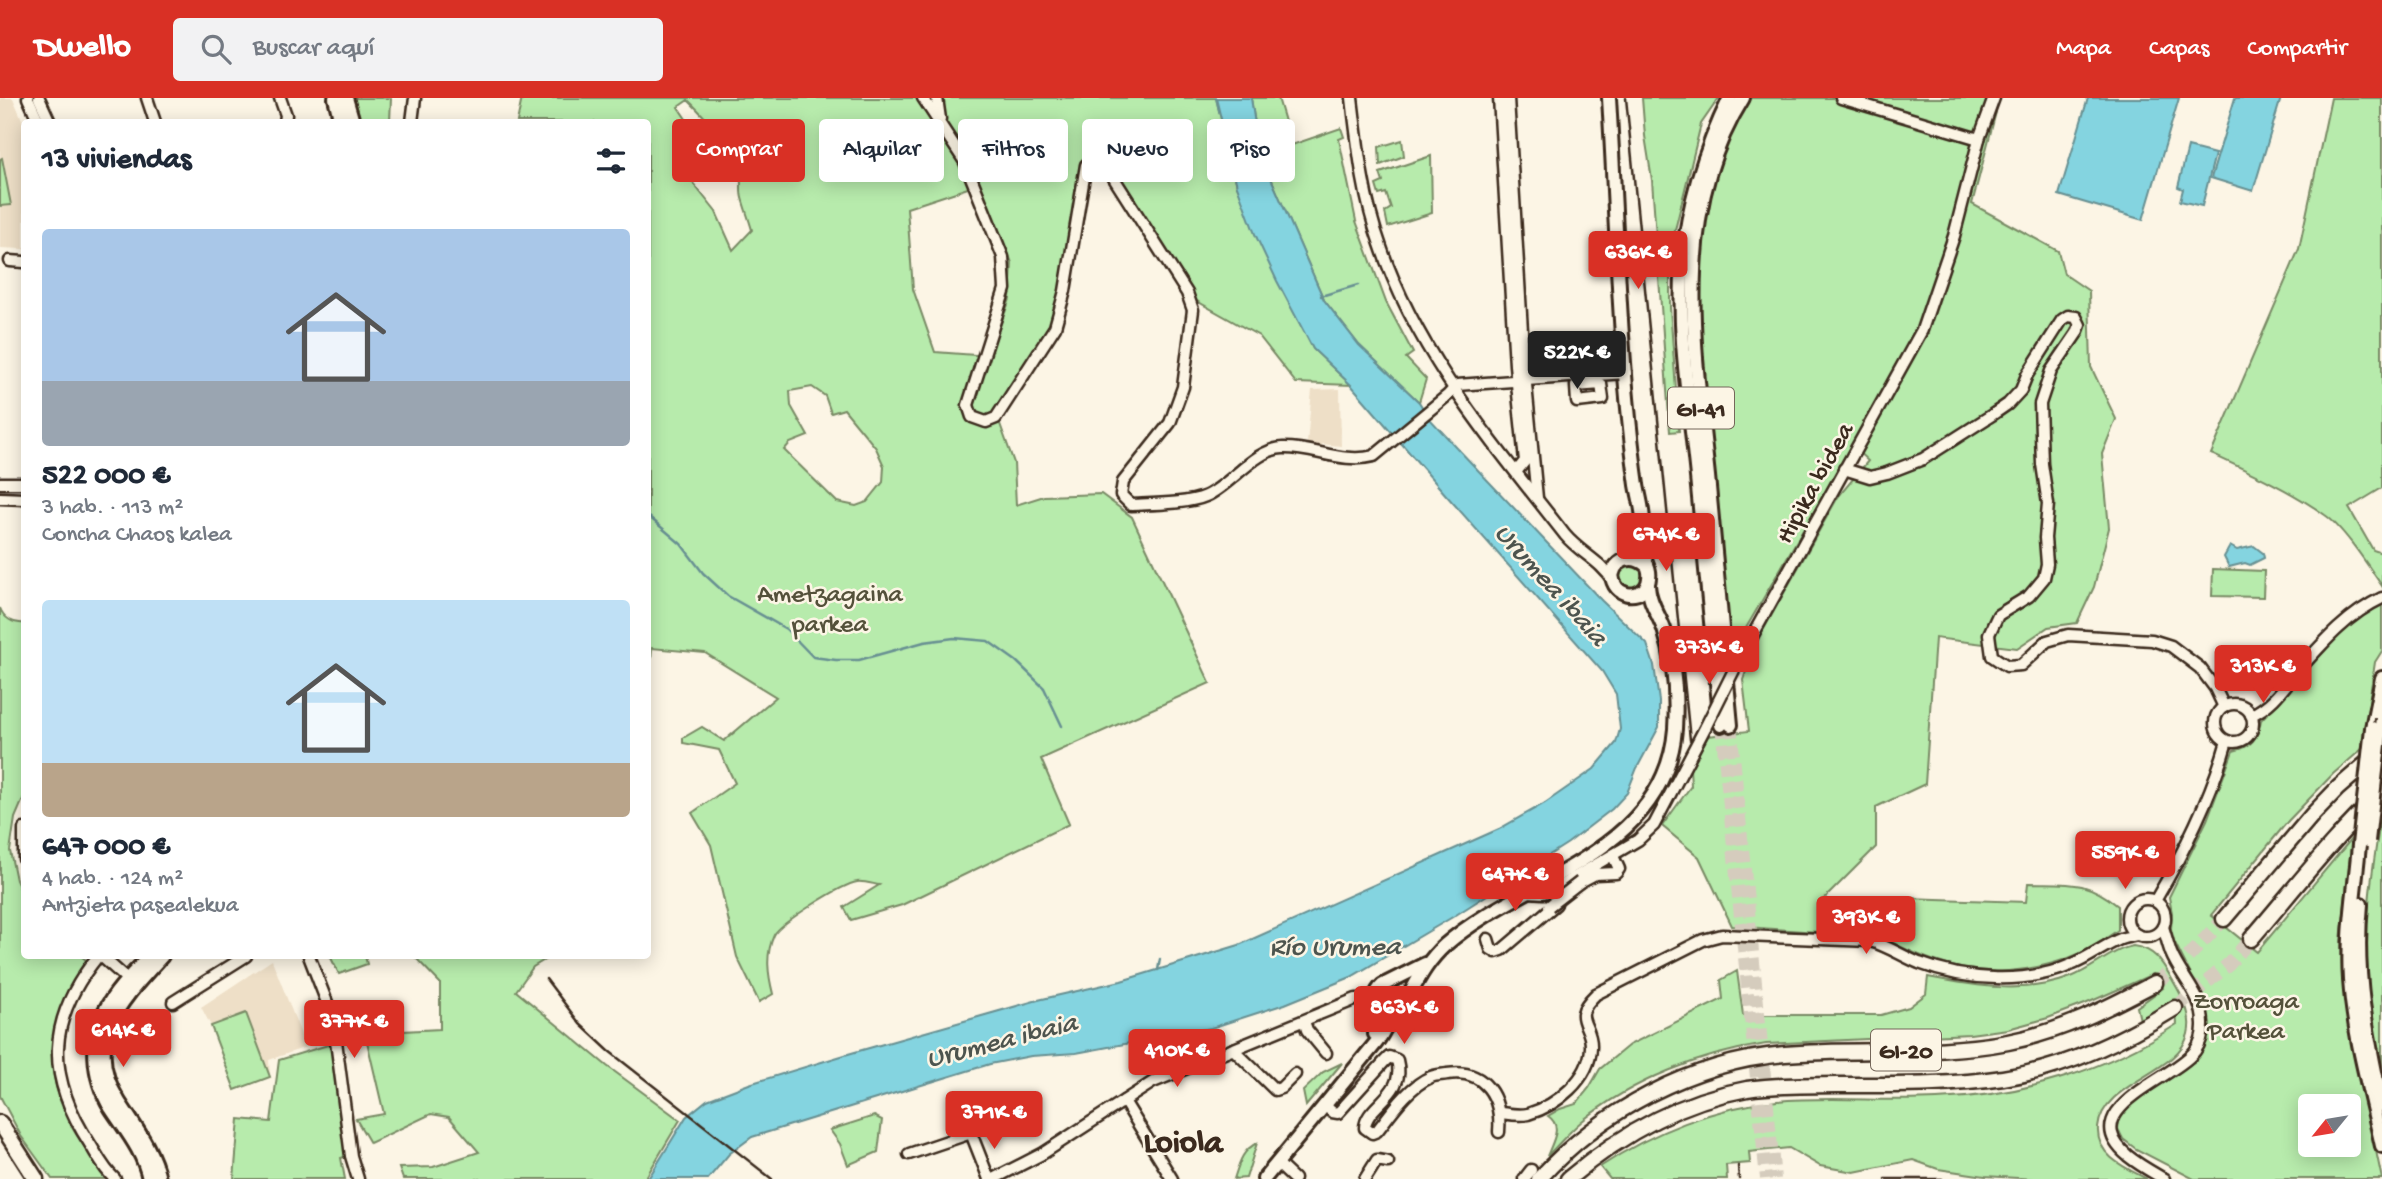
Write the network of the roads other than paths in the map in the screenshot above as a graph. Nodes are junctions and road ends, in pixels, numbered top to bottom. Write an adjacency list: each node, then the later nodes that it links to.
1 (28, 98): 18 (street)
2 (39, 98): 19 (street)
3 (147, 98): 20 (street)
4 (280, 98): 21 (street)
5 (335, 98): 22 (main road)
6 (346, 98): 23 (main road)
7 (415, 98): 24 (street)
8 (923, 98): 25 (street)
9 (937, 98): 26 (street)
10 (1352, 98): 34 (street)
11 (1499, 98): 32 (street)
12 (1508, 98): 32 (street)
13 (1609, 98): 31 (main road)
14 (1730, 98): 15 (main road, GI-41)
15 (1743, 98)
16 (1841, 98): 28 (street)
17 (1994, 98): 28 (street, Hipika bidea)
18 (38, 119)
19 (49, 119)
20 (154, 119)
21 (287, 119)
22 (340, 119)
23 (352, 119)
24 (412, 119)
25 (937, 119)
26 (940, 119)
27 (944, 129): 34 (street)
28 (1979, 139): 36 (street, Hipika bidea)
29 (10, 261): 30 (street)
30 (21, 262)
31 (1626, 373): 32 (street); 43 (main road)
32 (1521, 380): 33 (street); 37 (street); 42 (street)
33 (1475, 385): 34 (street); 35 (street)
34 (1449, 393): 35 (street)
35 (1466, 407): 37 (street)
36 (1844, 469): 53 (street); 60 (street, Hipika bidea, bridge)
37 (1516, 472): 42 (street)
38 (0, 483): 39 (street)
39 (21, 483)
40 (0, 498): 41 (street)
41 (21, 499)
42 (1537, 499): 45 (street)
43 (1641, 539): 44 (main road); 46 (main road)
44 (1622, 561): 45 (street); 46 (main road); 47 (main road)
45 (1598, 562): 47 (street)
46 (1646, 565): 48 (main road)
47 (1614, 582): 49 (main road)
48 (1648, 585): 49 (main road); 51 (main road)
49 (1632, 595): 51 (main road)
50 (2382, 598): 54 (street)
51 (1653, 609): 63 (main road)
52 (2382, 678): 55 (main road)
53 (2224, 707): 54 (street); 56 (street)
54 (2251, 715): 56 (street)
55 (2377, 723): 59 (main road, bridge)
56 (2227, 741): 64 (street)
57 (2382, 750): 65 (highway)
58 (2382, 792): 72 (highway)
59 (2364, 843): 96 (main road); 101 (main road)
60 (1613, 856): 61 (street); 63 (street, Hipika bidea)
61 (1616, 873): 62 (street); 62 (street)
62 (1588, 878): 70 (street); 73 (street, bridge)
63 (1528, 892): 81 (main road)
64 (2155, 901): 66 (street); 67 (street)
65 (2224, 919)
66 (2127, 922): 68 (street); 71 (street)
67 (2163, 928): 69 (street); 74 (street)
68 (2137, 935): 69 (street); 71 (street)
69 (2148, 937): 74 (street)
70 (1488, 939)
71 (2119, 939): 97 (street)
72 (2251, 939)
73 (1499, 944)
74 (2171, 955): 119 (street)
75 (96, 959): 108 (street)
76 (103, 959): 82 (street)
77 (146, 959): 82 (main road)
78 (159, 959): 110 (main road)
79 (241, 959): 86 (street)
80 (310, 959): 111 (street)
81 (1428, 962): 84 (main road); 85 (main road)
82 (128, 980): 109 (main road)
83 (2155, 983): 106 (highway, GI-20)
84 (1386, 984): 85 (main road); 87 (main road)
85 (1405, 1001): 89 (main road)
86 (173, 1002)
87 (1378, 1006): 89 (main road); 90 (street); 114 (main road)
88 (2175, 1008): 118 (highway, GI-20)
89 (1396, 1012): 95 (main road)
90 (1304, 1021): 91 (street); 92 (street)
91 (1233, 1049): 93 (street); 94 (street)
92 (1326, 1052)
93 (1295, 1074)
94 (1124, 1101): 112 (street); 113 (street)
95 (1325, 1105): 97 (street); 105 (main road)
96 (2382, 1105)
97 (1501, 1113): 99 (street)
98 (0, 1123): 103 (highway)
99 (1499, 1132)
100 (0, 1136): 103 (highway)
101 (2382, 1146)
102 (909, 1154): 112 (street)
103 (24, 1162): 107 (highway)
104 (1388, 1162): 116 (street)
105 (1285, 1173): 115 (main road)
106 (1535, 1174): 117 (street)
107 (36, 1179)
108 (114, 1179)
109 (149, 1179)
110 (159, 1179)
111 (358, 1179)
112 (991, 1179)
113 (1172, 1179)
114 (1256, 1179)
115 (1264, 1179)
116 (1366, 1179)
117 (1524, 1179)
118 (1569, 1179)
119 (2164, 1179)

